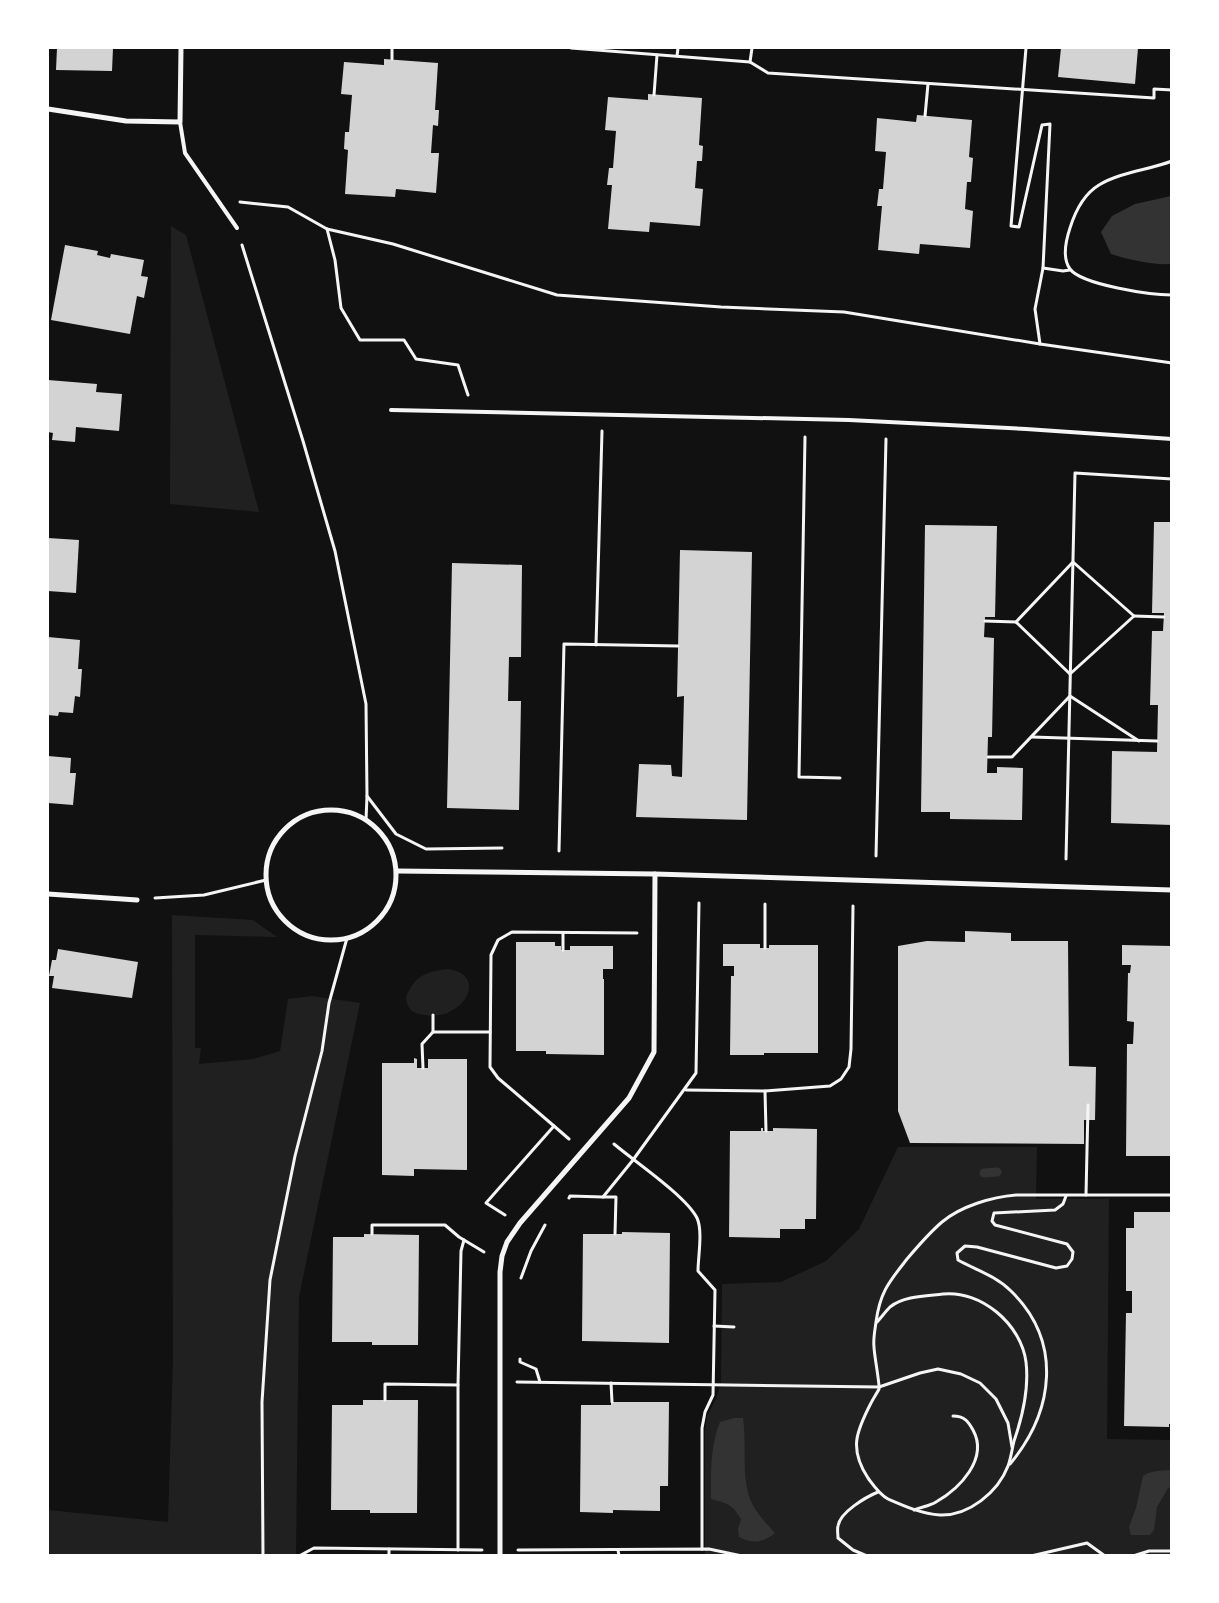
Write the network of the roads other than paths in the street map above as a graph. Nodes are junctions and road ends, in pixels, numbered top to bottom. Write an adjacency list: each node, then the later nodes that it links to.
1 (181, 48): 3 (street)
2 (48, 109): 3 (street)
3 (180, 122): 4 (lane)
4 (237, 228)
5 (391, 410): 6 (lane)
6 (1172, 439)
7 (396, 871): 7 (street); 8 (street)
8 (655, 874): 9 (street); 12 (street)
9 (1172, 890)
10 (48, 894): 11 (street)
11 (137, 900)
12 (500, 1553)

